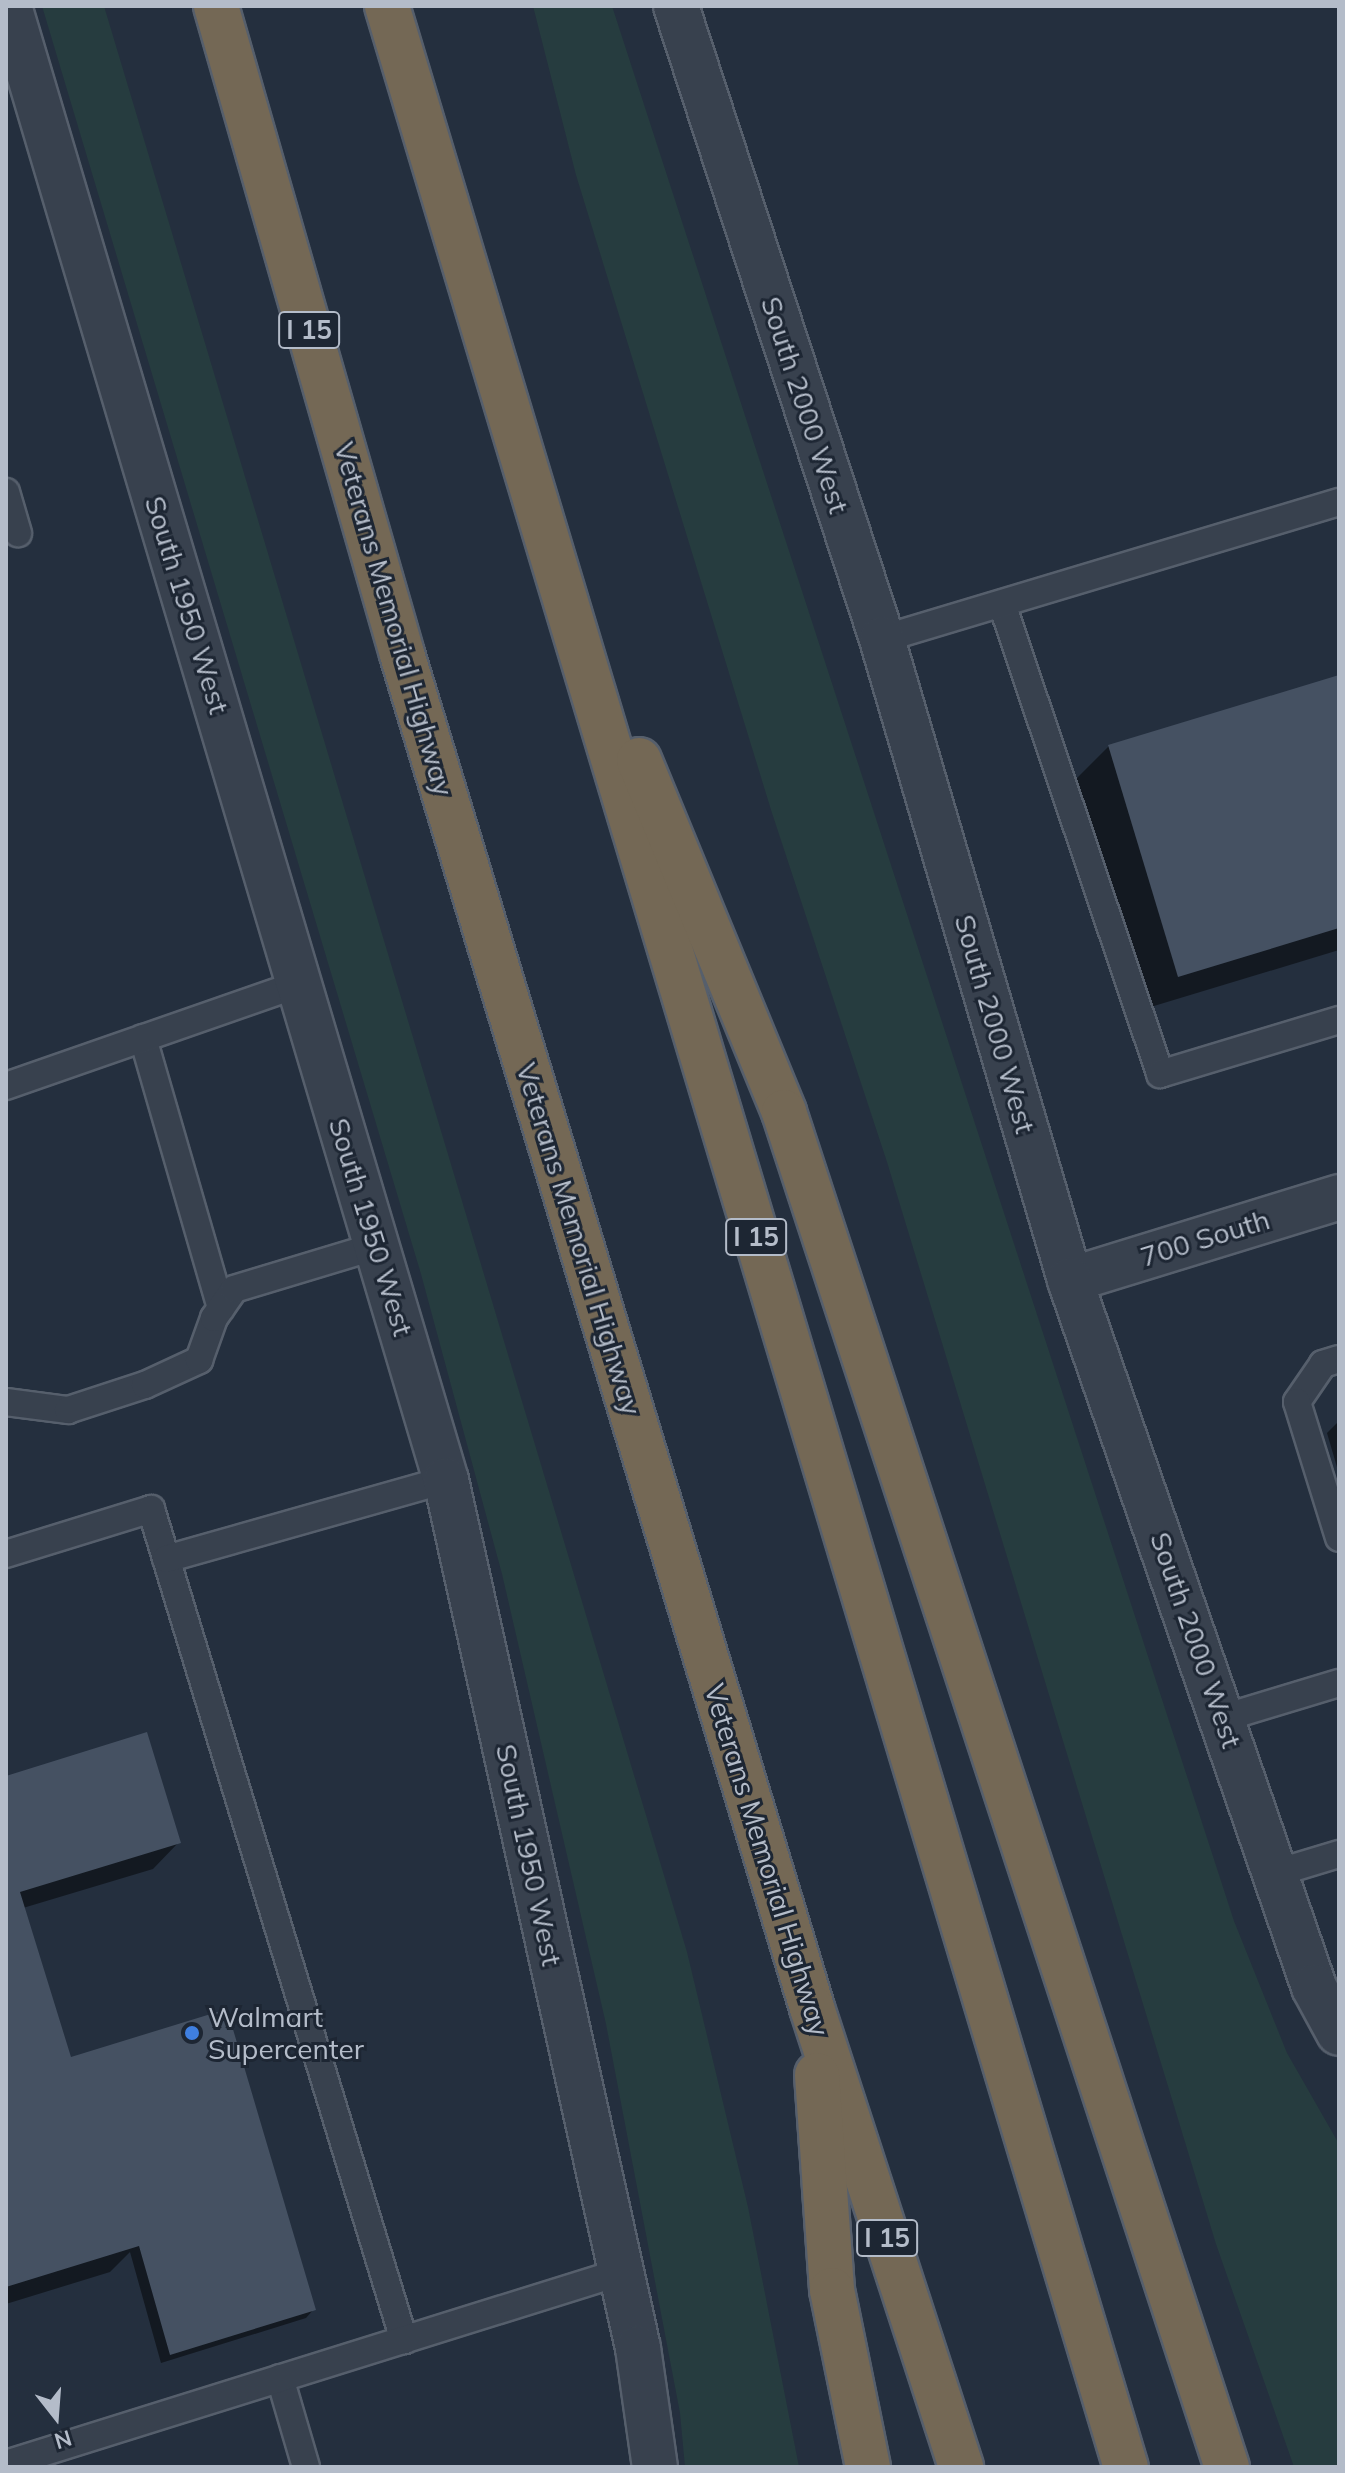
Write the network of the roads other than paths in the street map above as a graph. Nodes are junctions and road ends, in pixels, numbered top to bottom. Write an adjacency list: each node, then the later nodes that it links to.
1 (9, 6): 11 (street, South 1950 West)
2 (216, 6): 29 (highway, Veterans Memorial Highway / I 15)
3 (387, 6): 7 (highway, I 15)
4 (676, 6): 10 (street, South 2000 West)
5 (6, 492): 8 (lane)
6 (1339, 502): 9 (lane)
7 (542, 525): 39 (highway, I 15); 40 (highway)
8 (18, 533)
9 (1002, 604): 10 (lane); 12 (lane)
10 (882, 639): 17 (street, South 2000 West)
11 (299, 984): 13 (lane); 16 (street, South 1950 West)
12 (1339, 1020)
13 (143, 1038): 14 (lane); 18 (lane)
14 (6, 1086)
15 (1339, 1197): 17 (street, 700 South)
16 (376, 1246): 18 (lane); 21 (street, South 1950 West)
17 (1070, 1280): 26 (street, South 2000 West)
18 (221, 1308): 20 (lane)
19 (1339, 1359): 22 (lane)
20 (6, 1402)
21 (446, 1480): 24 (lane); 31 (street, South 1950 West)
22 (1339, 1538)
23 (6, 1554): 24 (lane)
24 (166, 1559): 32 (lane)
25 (1339, 1683): 26 (lane)
26 (1223, 1718): 28 (street, South 2000 West)
27 (1339, 1854): 28 (lane)
28 (1276, 1873): 30 (street, South 2000 West)
29 (812, 2008): 37 (highway); 38 (highway, Veterans Memorial Highway / I 15)
30 (1339, 2033)
31 (621, 2272): 32 (lane); 36 (street, South 1950 West)
32 (404, 2340): 33 (lane)
33 (280, 2378): 34 (lane); 35 (lane)
34 (6, 2464)
35 (306, 2467)
36 (655, 2467)
37 (868, 2467)
38 (961, 2467)
39 (1126, 2467)
40 (1227, 2467)

